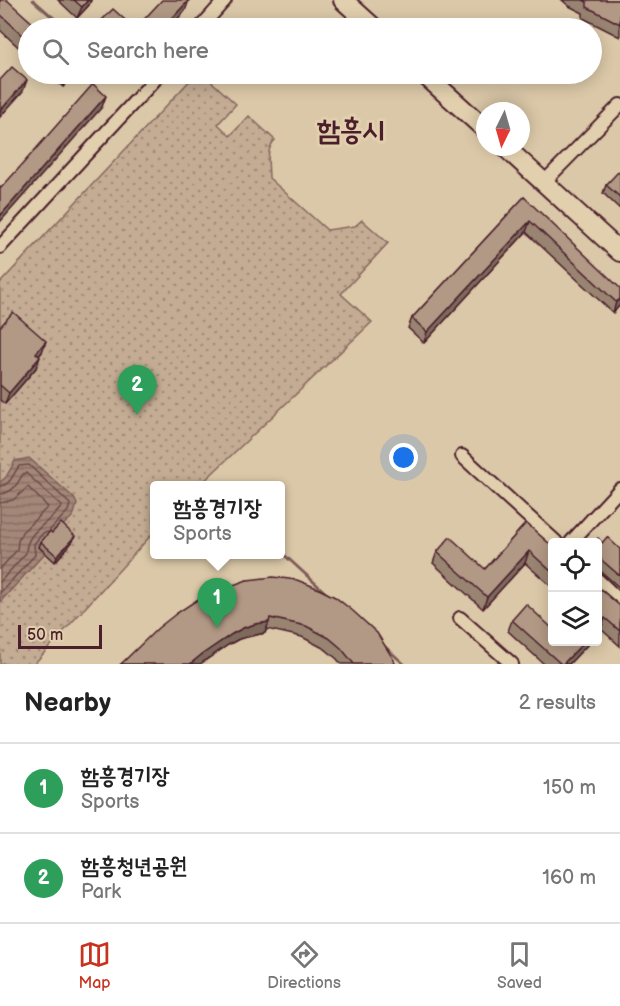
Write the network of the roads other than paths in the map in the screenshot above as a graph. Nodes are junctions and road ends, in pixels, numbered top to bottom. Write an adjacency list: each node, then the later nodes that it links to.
1 (225, 0): 3 (street)
2 (343, 0): 4 (street)
3 (209, 18)
4 (363, 18)
5 (151, 84): 11 (street)
6 (435, 84): 8 (street)
7 (620, 105): 10 (street)
8 (476, 121)
9 (515, 156): 10 (street)
10 (544, 182): 12 (street)
11 (0, 247)
12 (620, 252)
13 (462, 456): 15 (street)
14 (620, 489): 16 (street)
15 (551, 538)
16 (576, 538)
17 (602, 585): 18 (street)
18 (620, 601)
19 (460, 618): 20 (street)
20 (512, 664)

